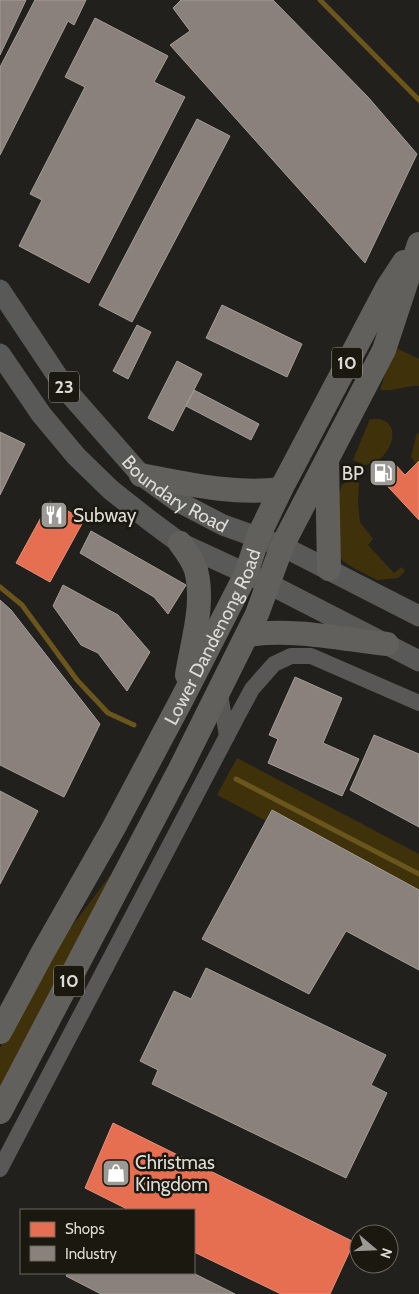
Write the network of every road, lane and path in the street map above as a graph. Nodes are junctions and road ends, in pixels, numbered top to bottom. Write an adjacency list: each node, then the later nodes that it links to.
1 (419, 242): 4 (highway, Lower Dandenong Road / 10); 6 (highway, Lower Dandenong Road / 10)
2 (0, 290): 5 (main road, Boundary Road / 23)
3 (0, 354): 8 (main road, Boundary Road / 23)
4 (327, 460): 9 (highway, Lower Dandenong Road / 10); 10 (highway)
5 (141, 475): 6 (highway); 7 (main road, Boundary Road / 23)
6 (281, 489): 7 (highway, Lower Dandenong Road / 10)
7 (258, 537): 9 (main road, Boundary Road / 23); 11 (highway, Lower Dandenong Road / 10)
8 (180, 543): 11 (main road, Boundary Road / 23); 18 (highway)
9 (282, 546): 10 (main road, Boundary Road / 23); 12 (highway, Lower Dandenong Road / 10)
10 (329, 569): 13 (main road, Boundary Road / 23)
11 (246, 574): 12 (main road, Boundary Road / 23); 18 (highway, Lower Dandenong Road / 10)
12 (269, 584): 14 (highway, Lower Dandenong Road / 10); 15 (main road, Boundary Road / 23)
13 (419, 616)
14 (247, 635): 15 (highway); 17 (highway, Lower Dandenong Road / 10)
15 (387, 644): 16 (main road, Boundary Road / 23)
16 (419, 661)
17 (219, 688): 20 (street, Lower Dandenong Road); 22 (highway, Lower Dandenong Road / 10)
18 (182, 699): 21 (highway, Lower Dandenong Road / 10)
19 (419, 703): 20 (street)
20 (227, 736): 23 (street)
21 (0, 1032)
22 (0, 1112)
23 (0, 1169)

